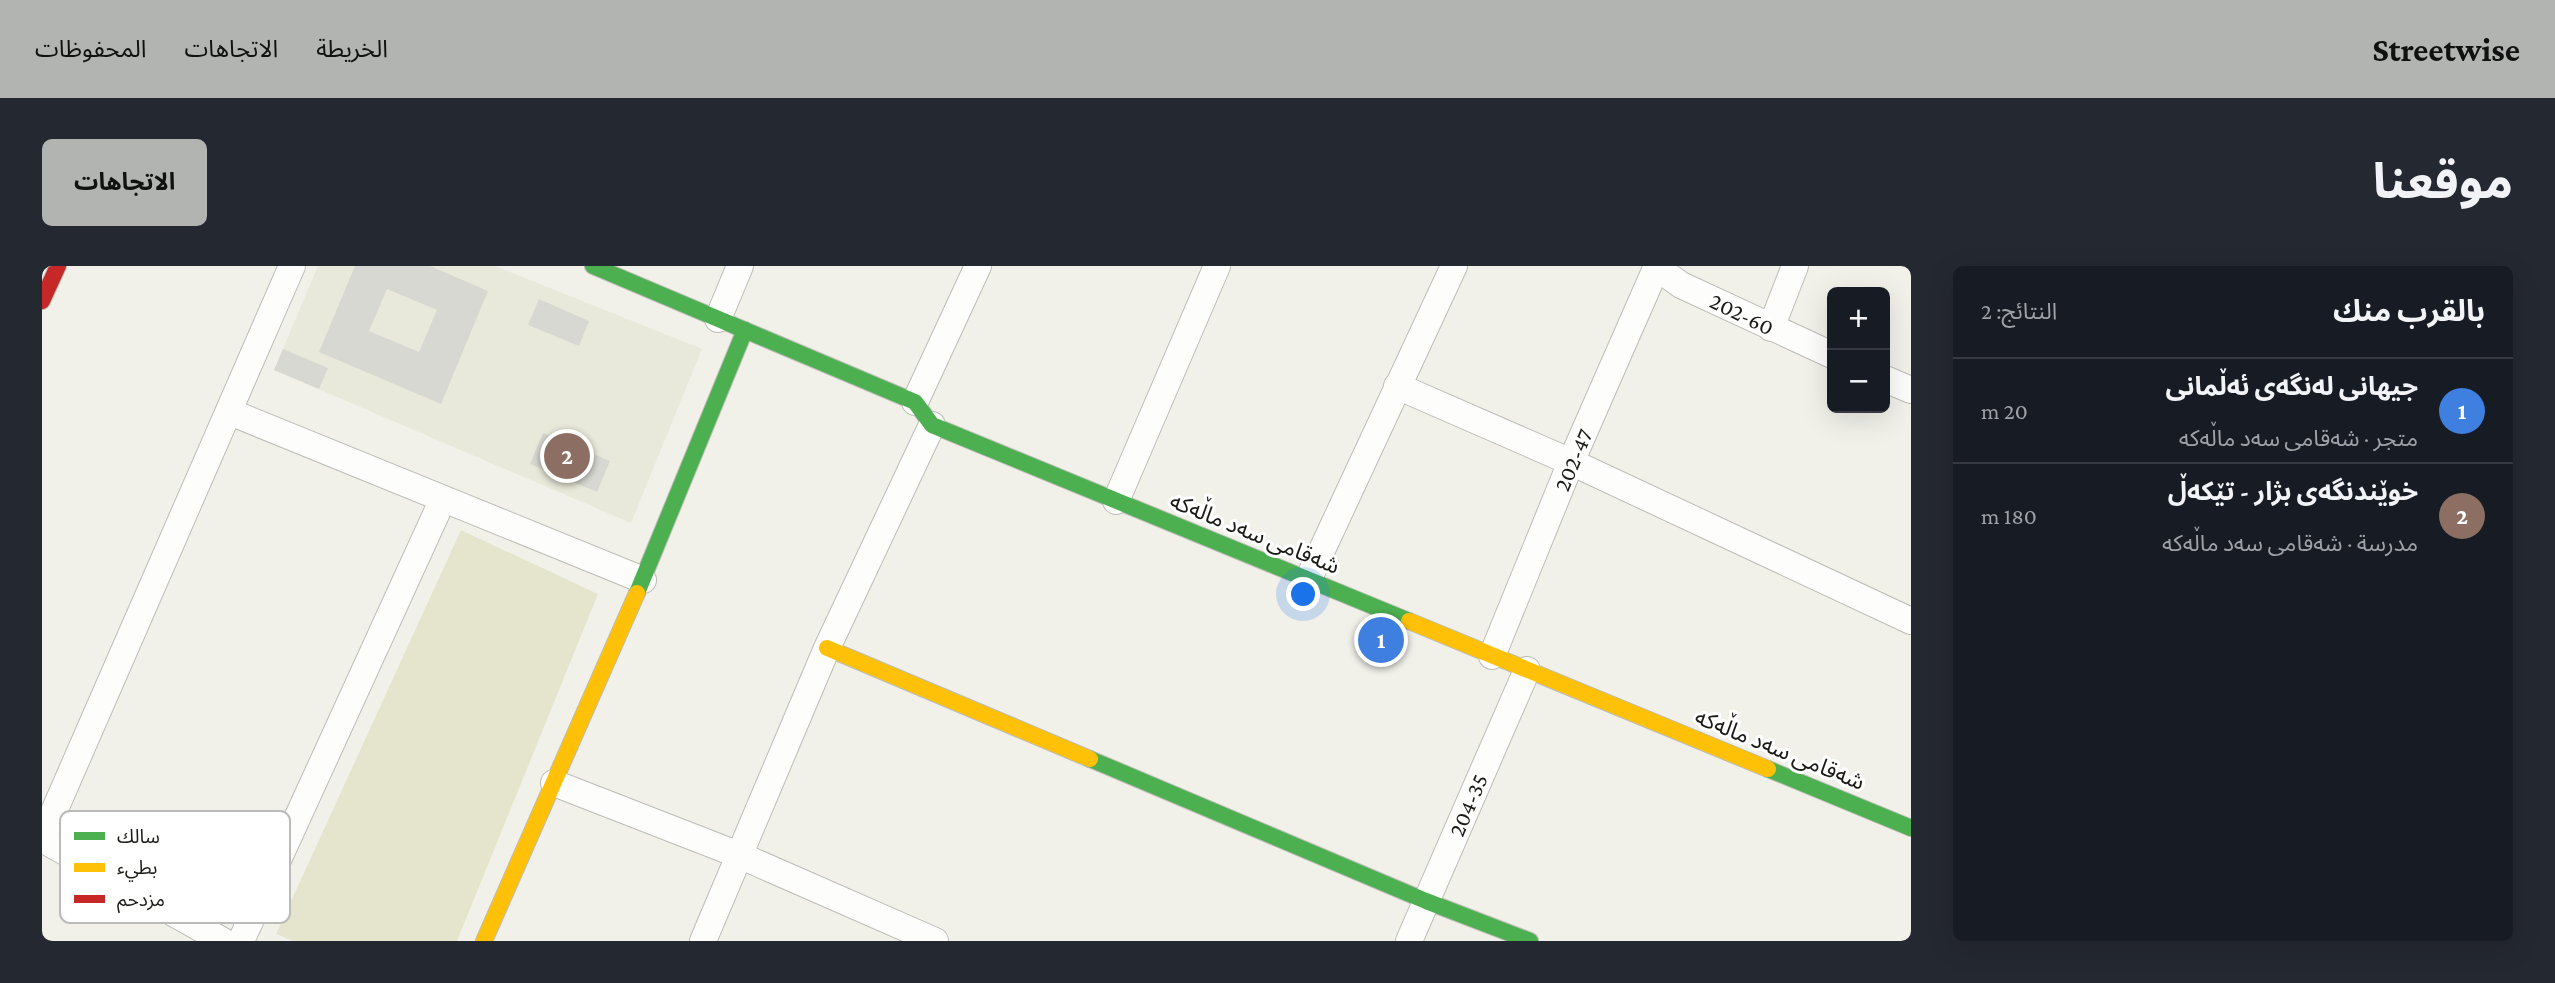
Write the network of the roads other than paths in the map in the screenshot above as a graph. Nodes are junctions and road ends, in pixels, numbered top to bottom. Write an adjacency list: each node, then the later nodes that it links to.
1 (58, 266): 10 (street)
2 (292, 266): 19 (street)
3 (593, 266): 11 (street)
4 (740, 266): 11 (street)
5 (978, 266): 18 (street)
6 (1217, 266): 23 (street)
7 (1454, 266): 16 (street)
8 (1795, 266): 12 (street)
9 (1656, 267): 12 (street, 202-60); 21 (street, 202-47)
10 (42, 301)
11 (718, 319): 13 (street)
12 (1771, 328): 14 (street, 202-60)
13 (744, 330): 18 (street); 25 (street)
14 (1827, 353)
15 (1890, 381): 17 (street)
16 (1396, 386): 21 (street); 24 (street)
17 (1911, 390)
18 (915, 402): 20 (street)
19 (230, 412): 22 (street); 33 (street)
20 (932, 425): 23 (street, شەقامی سەد ماڵەکە); 27 (street)
21 (1571, 462): 26 (street); 28 (street, 202-47)
22 (443, 499): 25 (street); 32 (street)
23 (1116, 501): 24 (street, شەقامی سەد ماڵەکە)
24 (1308, 579): 28 (street, شەقامی سەد ماڵەکە)
25 (643, 580): 30 (street)
26 (1911, 621)
27 (827, 648): 35 (street); 36 (street)
28 (1492, 656): 29 (street, شەقامی سەد ماڵەکە)
29 (1527, 670): 31 (street, شەقامی سەد ماڵەکە); 36 (street, 204-35)
30 (554, 783): 35 (street); 41 (street)
31 (1911, 828)
32 (290, 834)
33 (42, 839): 34 (street)
34 (60, 849)
35 (739, 855): 42 (street); 43 (street)
36 (1426, 901): 44 (street, 204-35); 45 (street)
37 (191, 923): 39 (street)
38 (249, 923): 40 (street)
39 (223, 941)
40 (241, 941)
41 (484, 941)
42 (703, 941)
43 (935, 941)
44 (1409, 941)
45 (1530, 941)

